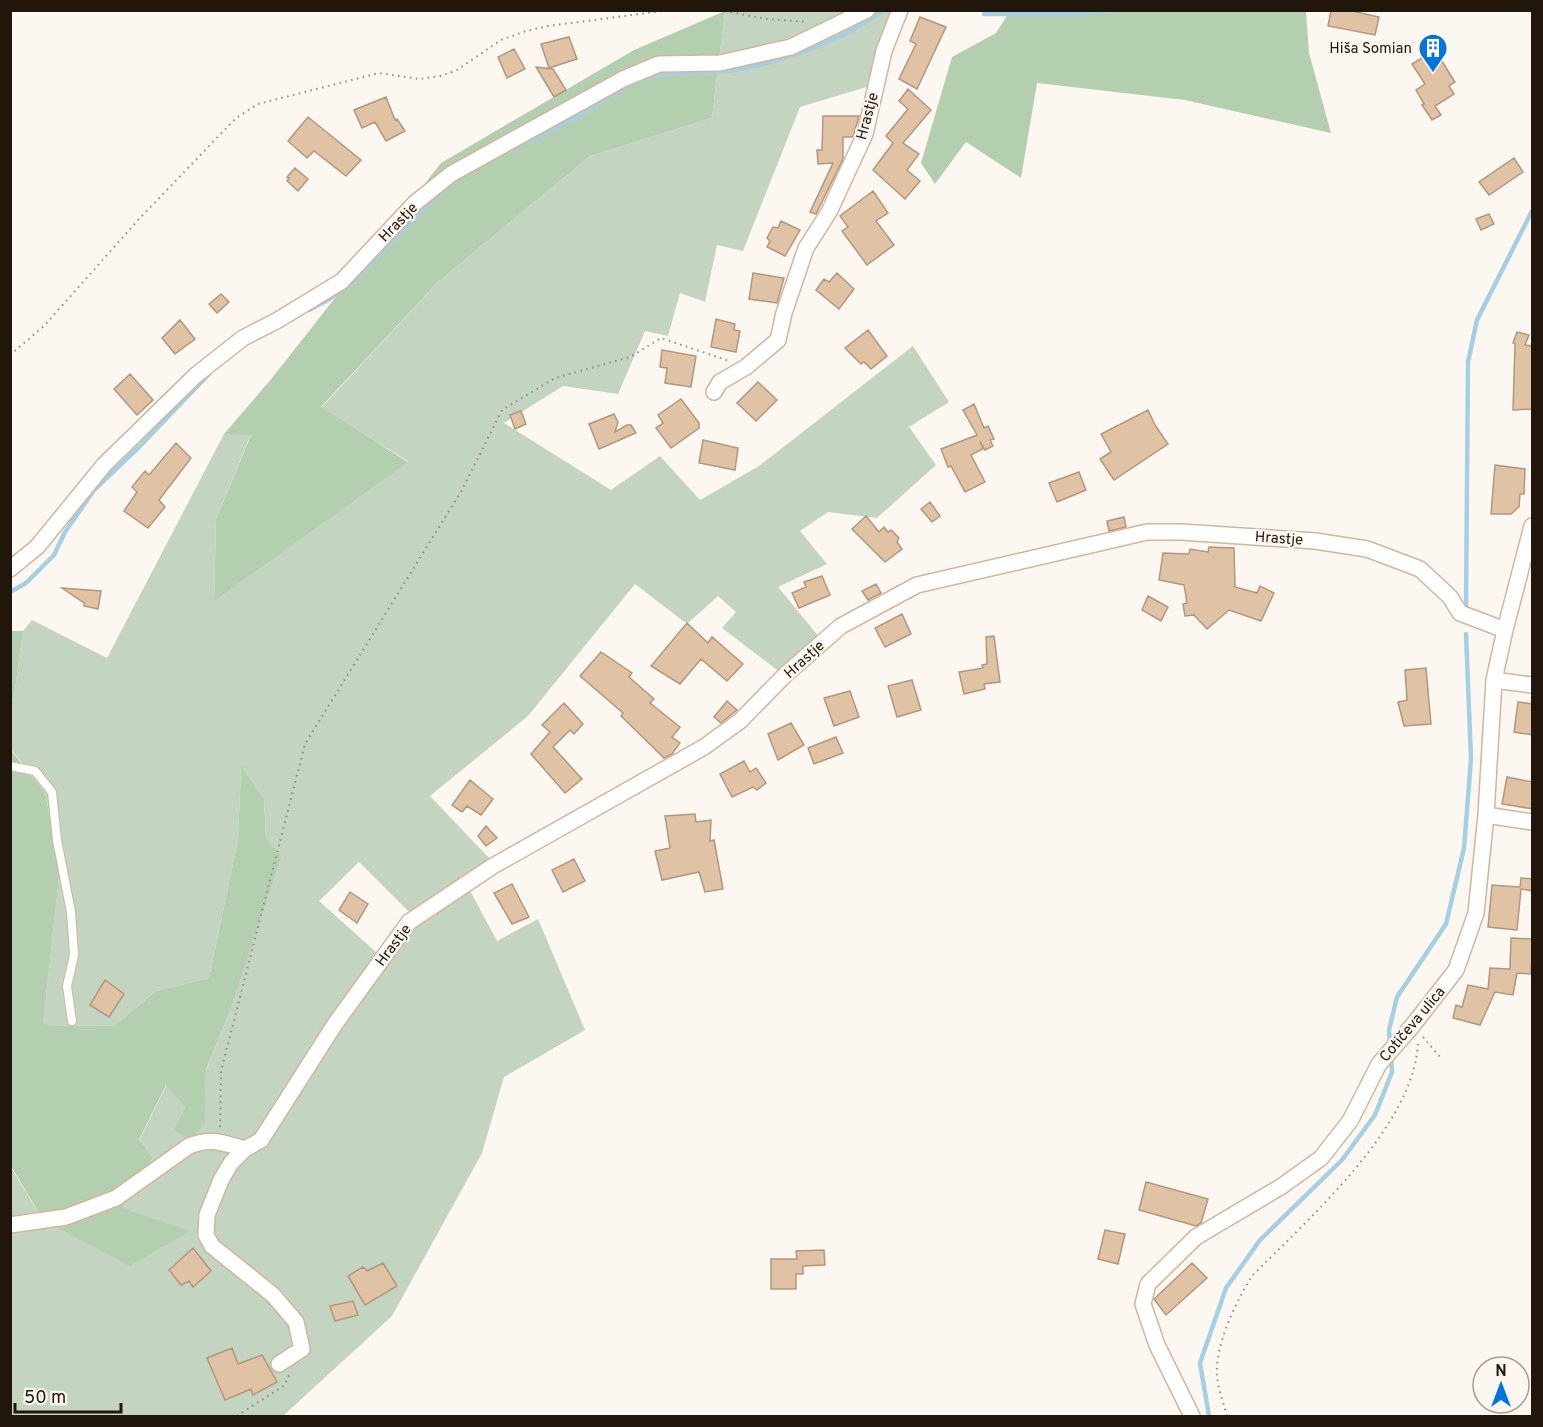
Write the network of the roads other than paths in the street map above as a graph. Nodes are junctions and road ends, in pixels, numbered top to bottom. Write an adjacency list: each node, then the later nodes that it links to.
1 (867, 10): 5 (street, Hrastje)
2 (900, 10): 3 (street, Hrastje)
3 (714, 392)
4 (1532, 532): 6 (street, Cotičeva ulica)
5 (10, 569)
6 (1505, 630): 7 (street, Cotičeva ulica); 13 (street, Hrastje)
7 (1494, 680): 8 (street); 10 (street, Cotičeva ulica)
8 (1533, 685)
9 (10, 766): 12 (lane)
10 (1486, 815): 11 (street); 16 (street, Cotičeva ulica)
11 (1533, 822)
12 (72, 1021)
13 (245, 1149): 14 (street); 15 (street, Hrastje)
14 (10, 1225)
15 (279, 1364)
16 (1192, 1416)

